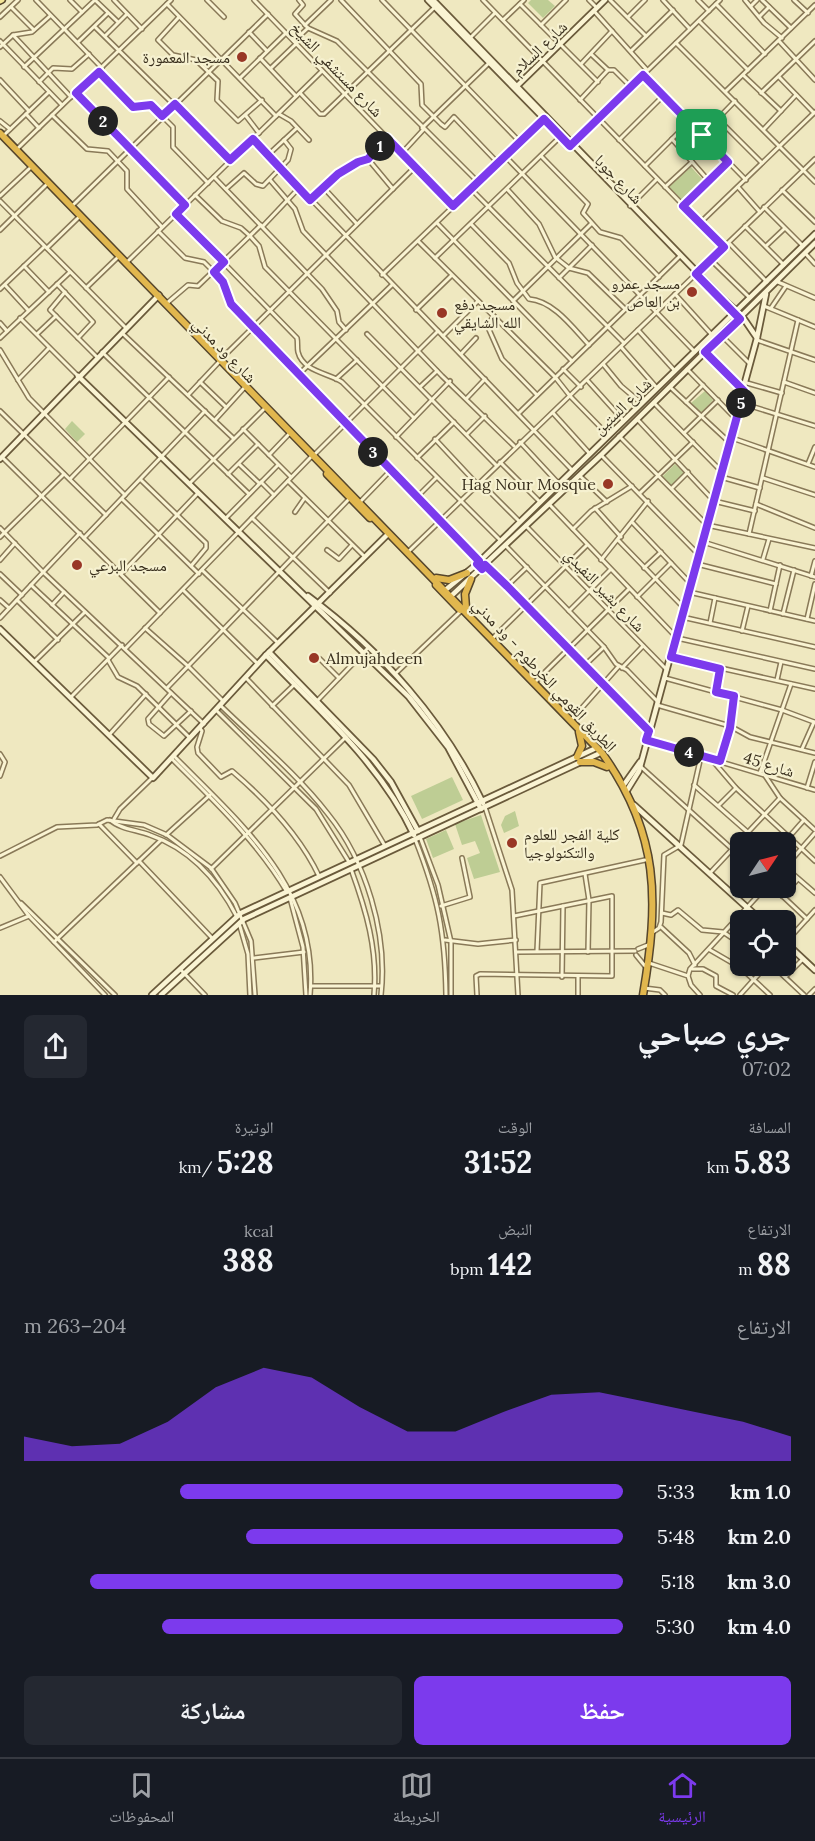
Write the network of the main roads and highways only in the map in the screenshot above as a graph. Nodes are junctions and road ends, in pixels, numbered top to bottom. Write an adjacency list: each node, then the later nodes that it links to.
1 (1, 137): 2 (highway, شارع ود مدني); 2 (highway, شارع ود مدني)
2 (157, 297): 3 (highway, شارع ود مدني); 3 (highway, شارع ود مدني)
3 (220, 361): 4 (highway, شارع ود مدني); 4 (highway, شارع ود مدني)
4 (312, 456): 6 (highway, شارع ود مدني); 6 (highway, شارع ود مدني)
5 (469, 571): 6 (highway)
6 (433, 579): 8 (highway, الطريق القومي الخرطوم - ود مدني)
7 (471, 579): 8 (highway)
8 (464, 611): 9 (highway, الطريق القومي الخرطوم - ود مدني); 11 (highway, الطريق القومي الخرطوم - ود مدني)
9 (579, 732): 10 (highway, الطريق القومي الخرطوم - ود مدني); 10 (highway)
10 (607, 767): 11 (highway, الطريق القومي الخرطوم - ود مدني)
11 (647, 964): 12 (highway, الطريق القومي الخرطوم - ود مدني)
12 (642, 992)

